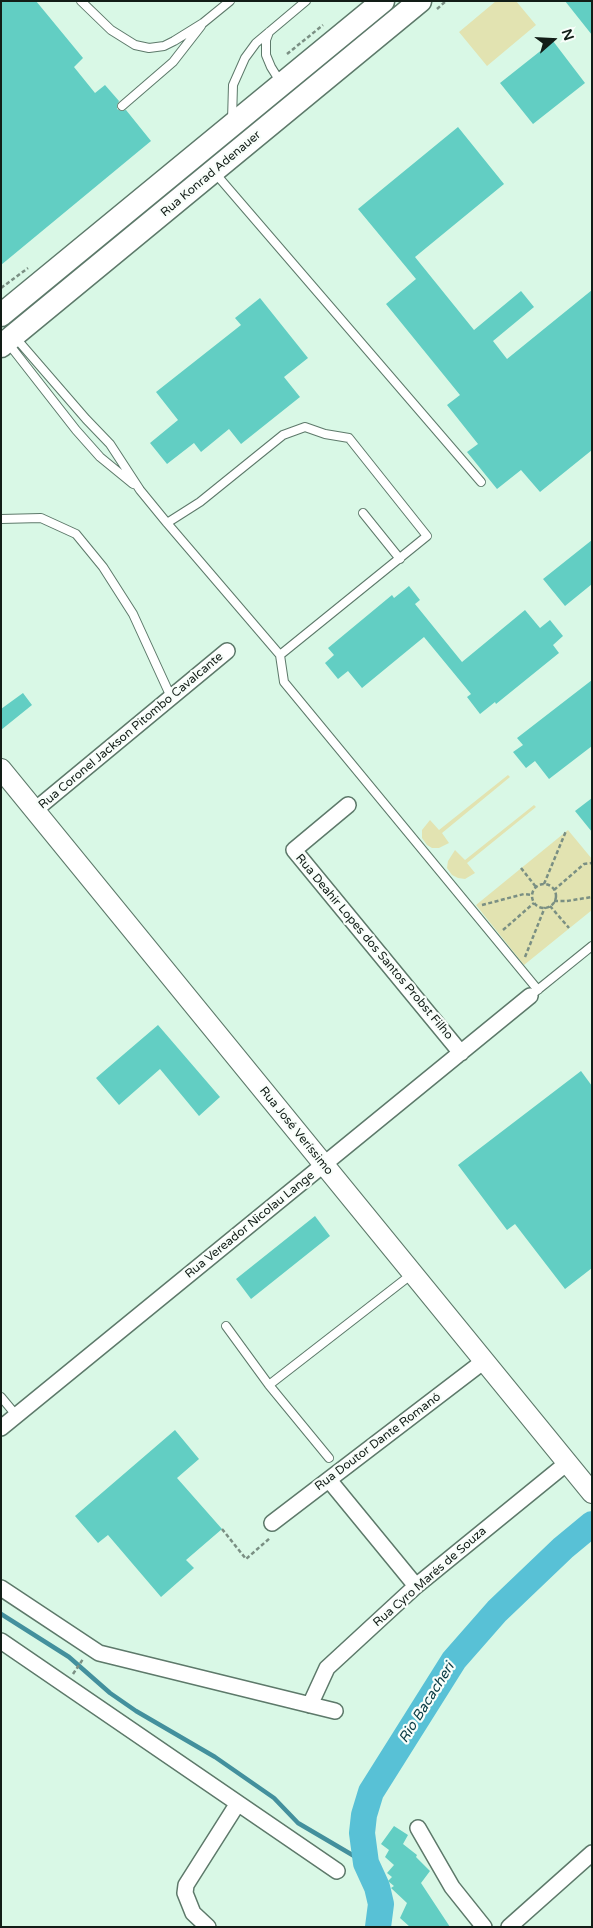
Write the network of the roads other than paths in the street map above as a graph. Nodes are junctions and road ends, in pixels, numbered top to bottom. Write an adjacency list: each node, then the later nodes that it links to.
1 (81, 1): 6 (lane)
2 (230, 1): 6 (lane)
3 (306, 1): 7 (lane)
4 (383, 1): 8 (main road, Rua Konrad Adenauer)
5 (420, 1): 8 (main road, Rua Konrad Adenauer)
6 (203, 23): 9 (lane)
7 (269, 32): 8 (lane); 10 (lane)
8 (294, 89): 10 (main road, Rua Konrad Adenauer); 11 (main road, Rua Konrad Adenauer)
9 (122, 106)
10 (232, 125): 12 (main road, Rua Konrad Adenauer)
11 (214, 172): 13 (main road, Rua Konrad Adenauer); 14 (lane)
12 (1, 315)
13 (7, 341): 15 (lane); 15 (lane)
14 (481, 482)
15 (140, 490): 18 (lane)
16 (364, 514): 19 (lane)
17 (1, 519): 22 (lane)
18 (167, 523): 19 (lane); 21 (lane)
19 (400, 559): 21 (lane)
20 (227, 651): 22 (street, Rua Coronel Jackson Pitombo Cavalcante)
21 (280, 654): 27 (lane)
22 (172, 697): 25 (street, Rua Coronel Jackson Pitombo Cavalcante)
23 (1, 769): 25 (street, Rua José Veríssimo)
24 (348, 804): 28 (street, Rua Deahir Lopes dos Santos Probst Filho)
25 (35, 810): 29 (street, Rua José Veríssimo)
26 (592, 946): 27 (lane, Rua Vereador Nicolau Lange)
27 (534, 993): 28 (street, Rua Vereador Nicolau Lange)
28 (461, 1053): 29 (street, Rua Vereador Nicolau Lange)
29 (324, 1165): 30 (street, Rua José Veríssimo); 35 (street, Rua Vereador Nicolau Lange)
30 (412, 1274): 32 (street, Rua José Veríssimo); 33 (lane)
31 (226, 1326): 33 (lane)
32 (484, 1362): 38 (street, Rua José Veríssimo); 39 (street, Rua Doutor Dante Romanó)
33 (269, 1385): 37 (lane)
34 (1, 1397): 35 (lane)
35 (16, 1415): 36 (street, Rua Vereador Nicolau Lange)
36 (1, 1428)
37 (329, 1458)
38 (567, 1463): 40 (street, Rua José Veríssimo); 42 (street, Rua Cyro Marés de Souza)
39 (329, 1480): 41 (street, Rua Doutor Dante Romanó); 42 (street)
40 (588, 1488)
41 (273, 1529)
42 (416, 1586): 45 (street, Rua Cyro Marés de Souza)
43 (1, 1588): 45 (street)
44 (1, 1641): 47 (street)
45 (310, 1705): 46 (street)
46 (335, 1711)
47 (238, 1803): 50 (street); 51 (street)
48 (418, 1828): 52 (street)
49 (592, 1854): 53 (street)
50 (337, 1871)
51 (208, 1927)
52 (484, 1927)
53 (509, 1927)

